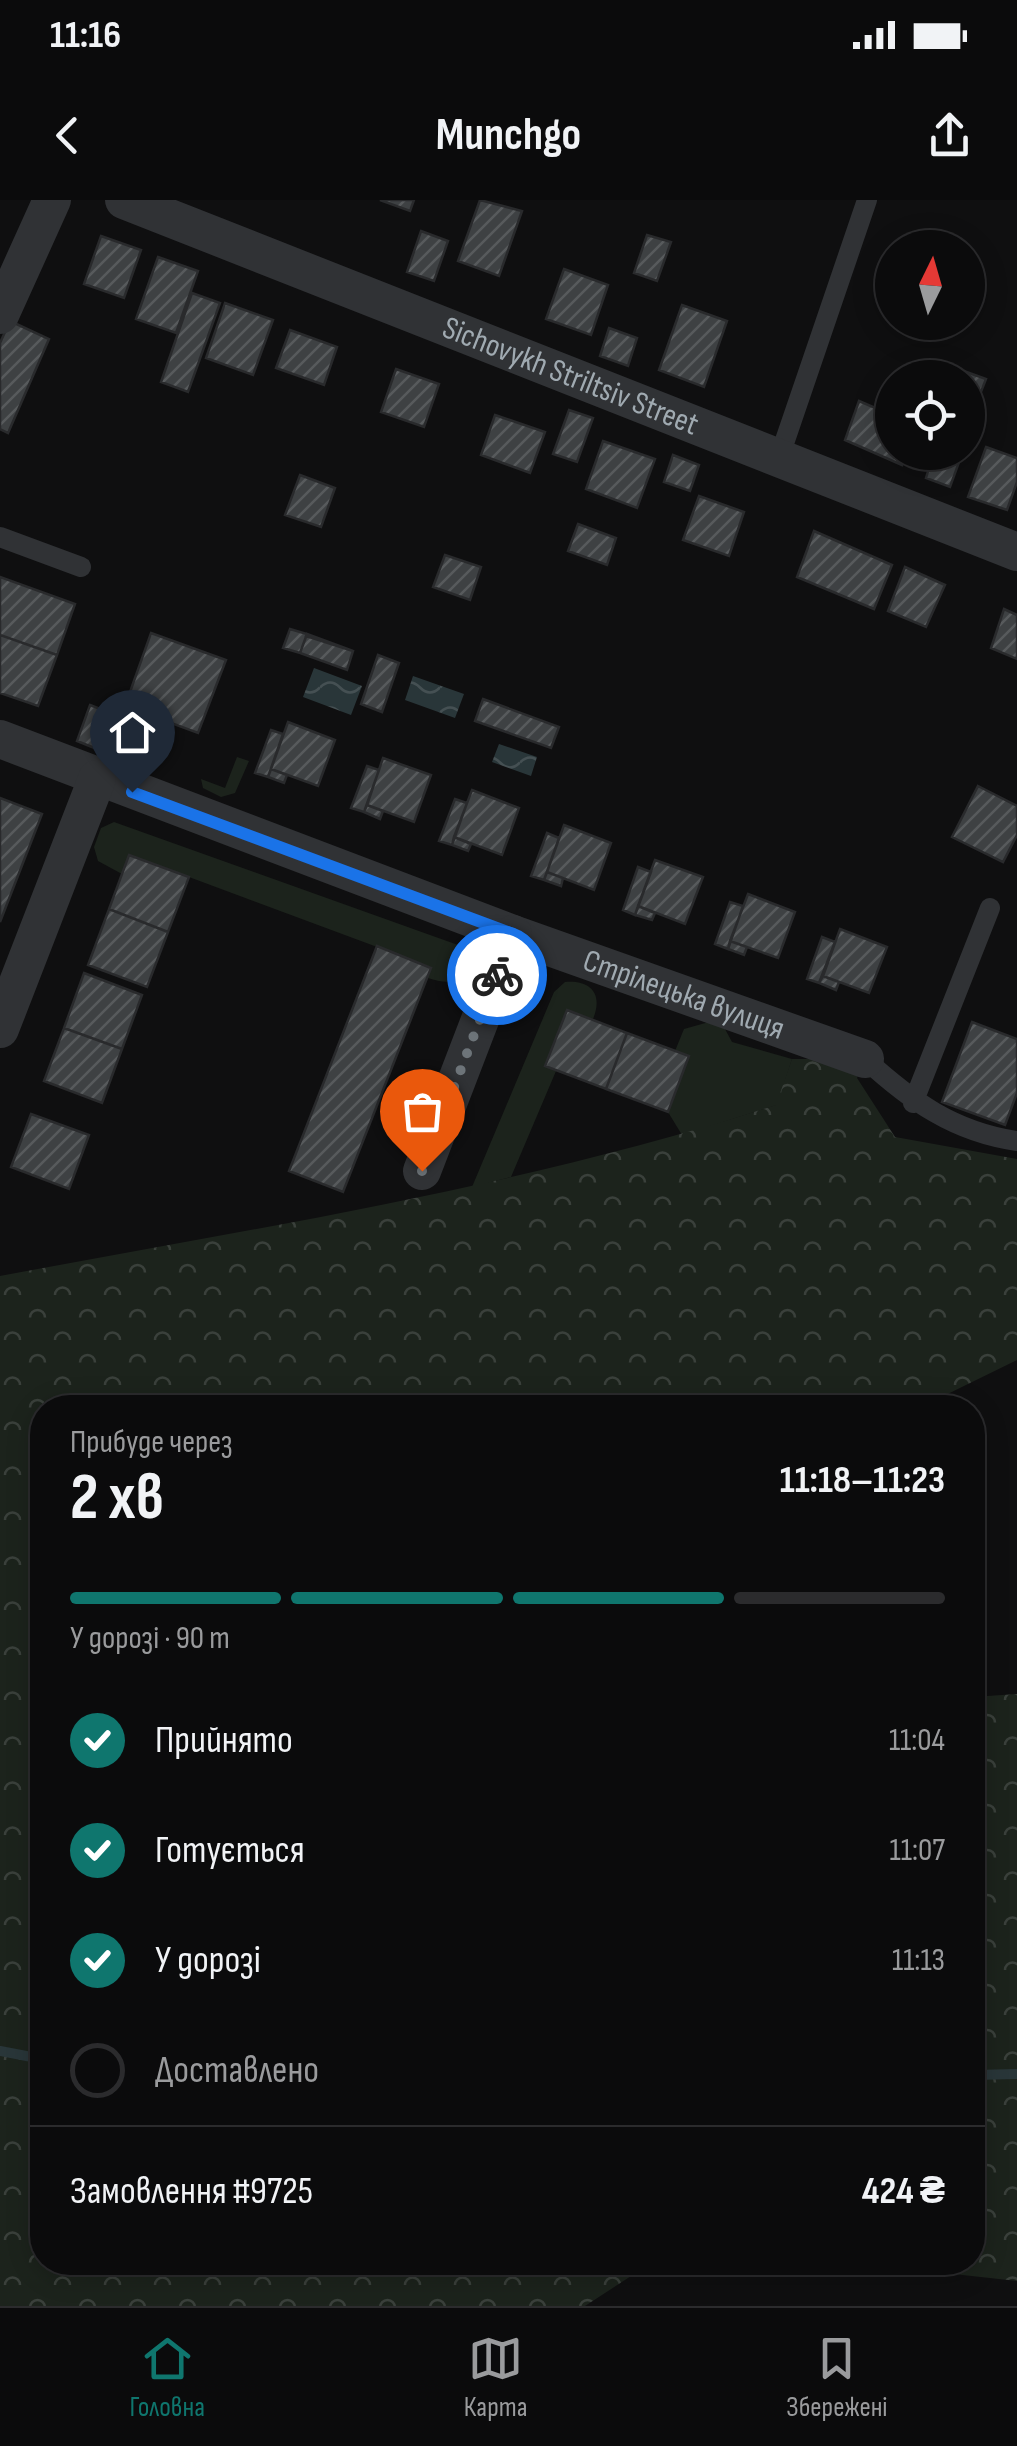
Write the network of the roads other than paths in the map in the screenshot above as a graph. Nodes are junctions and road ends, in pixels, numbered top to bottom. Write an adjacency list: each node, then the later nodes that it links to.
1 (52, 200): 4 (street)
2 (124, 200): 5 (street, Sichovykh Striltsiv Street)
3 (867, 200): 5 (lane)
4 (0, 315)
5 (779, 458): 7 (street, Sichovykh Striltsiv Street)
6 (0, 537): 8 (lane)
7 (1017, 552)
8 (81, 567)
9 (0, 739): 10 (street, Стрілецька вулиця)
10 (97, 780): 12 (street, Стрілецька вулиця); 13 (street)
11 (990, 908): 15 (lane)
12 (513, 934): 14 (street, Стрілецька вулиця); 17 (street)
13 (0, 1029)
14 (865, 1059): 15 (lane)
15 (913, 1103): 16 (lane)
16 (1017, 1141)
17 (422, 1171)

